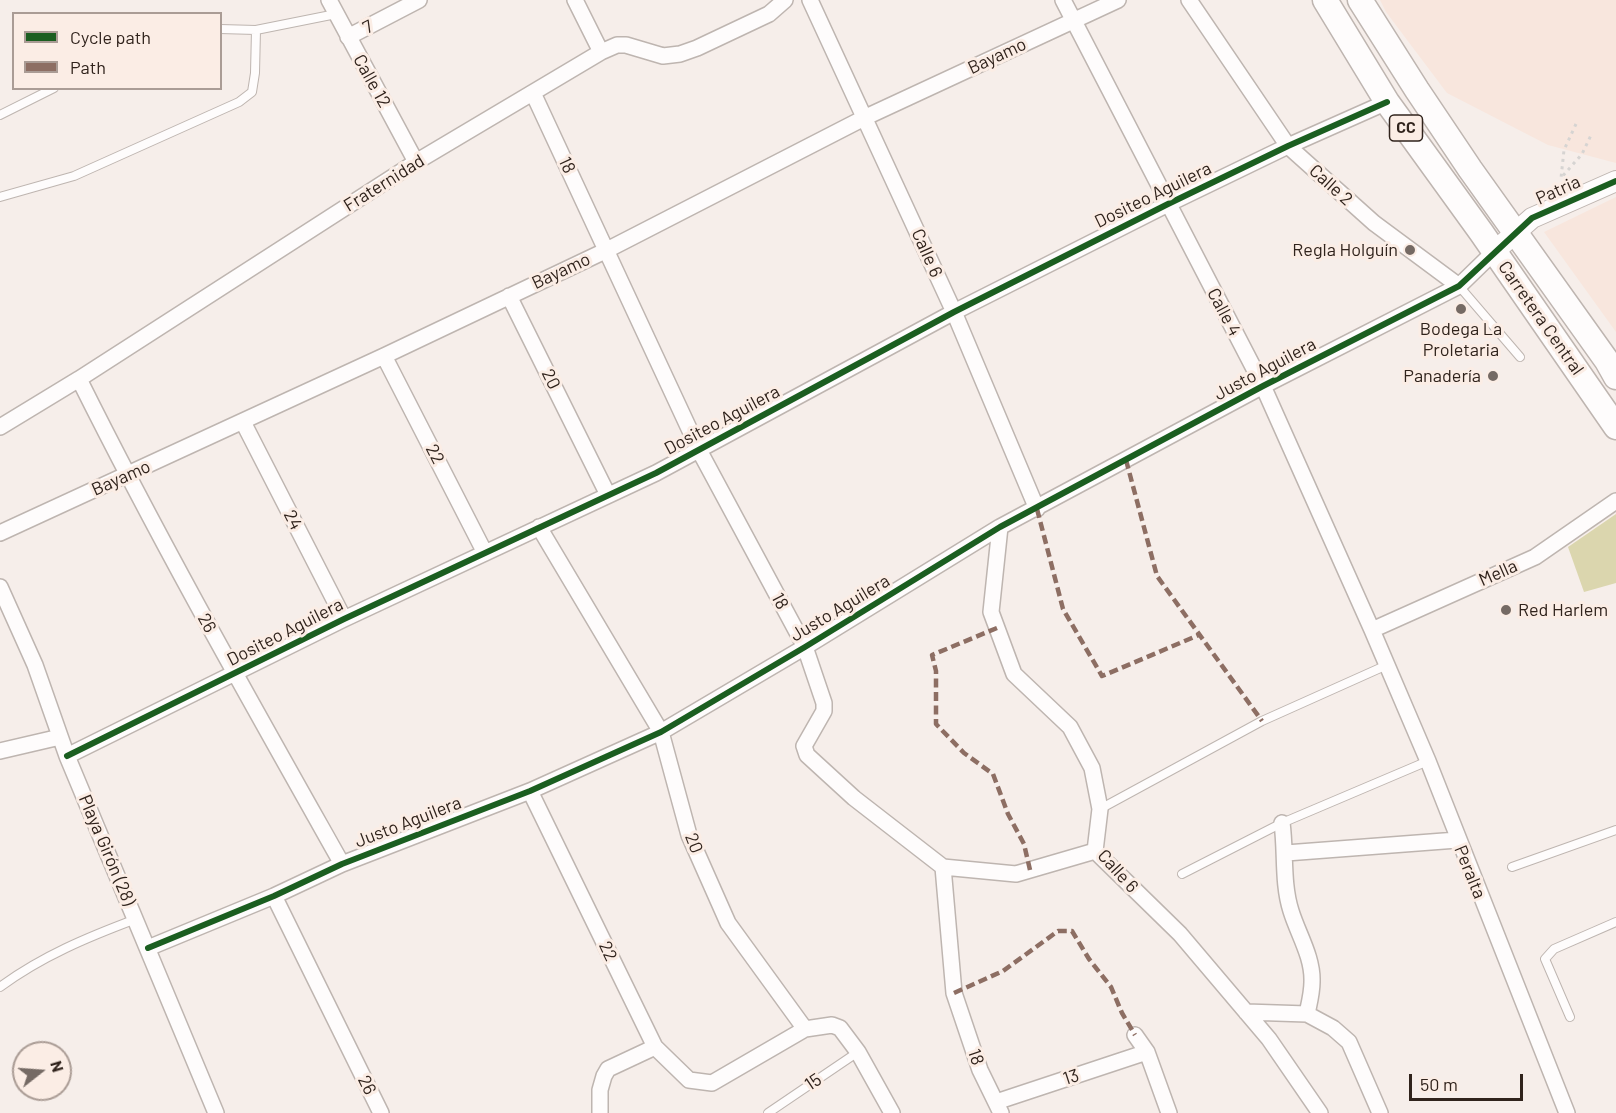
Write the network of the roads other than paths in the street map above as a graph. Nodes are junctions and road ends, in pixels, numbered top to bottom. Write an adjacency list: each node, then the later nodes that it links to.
1 (419, 0): 14 (street, 7)
2 (574, 0): 15 (street)
3 (785, 0): 15 (street, Fraternidad)
4 (810, 0): 20 (street, Calle 6)
5 (1063, 0): 11 (street, Calle 4)
6 (1118, 0): 11 (street, Bayamo)
7 (1189, 0): 21 (street, Calle 2)
8 (1325, 0): 18 (main road, Carretera Central / CC)
9 (1360, 0): 26 (main road, Carretera Central / CC)
10 (332, 7): 13 (lane); 14 (street, Calle 12)
11 (1073, 21): 20 (street, Bayamo); 25 (street, Calle 4)
12 (222, 29): 13 (lane)
13 (256, 30): 24 (lane)
14 (348, 37): 22 (street, Calle 12)
15 (601, 52): 17 (street, Fraternidad)
16 (50, 90): 19 (lane)
17 (533, 93): 22 (street, Fraternidad); 27 (street, 18)
18 (1387, 102): 21 (street, Dositeo Aguilera); 28 (main road, Carretera Central / CC)
19 (0, 114)
20 (866, 117): 27 (street, Bayamo); 31 (street, Calle 6)
21 (1288, 146): 25 (street, Dositeo Aguilera); 29 (street, Calle 2)
22 (416, 162): 35 (street, Fraternidad)
23 (1616, 181): 26 (street, Patria)
24 (0, 197)
25 (1168, 204): 31 (street, Dositeo Aguilera); 36 (street, Calle 4)
26 (1515, 232): 28 (street, Justo Aguilera); 34 (main road, Carretera Central / CC)
27 (607, 250): 30 (street, Bayamo); 40 (street, 18)
28 (1495, 251): 29 (street, Justo Aguilera); 39 (main road, Carretera Central / CC)
29 (1459, 286): 33 (lane); 36 (street, Justo Aguilera)
30 (509, 296): 32 (street, Bayamo); 42 (street, 20)
31 (954, 312): 40 (street, Dositeo Aguilera); 44 (street, Calle 6)
32 (384, 356): 37 (street, Bayamo); 48 (street, 22)
33 (1520, 357)
34 (1616, 377)
35 (79, 379): 38 (street, Fraternidad); 41 (street, 26)
36 (1263, 386): 44 (street, Justo Aguilera); 51 (street, Calle 4)
37 (243, 422): 41 (street, Bayamo); 50 (street, 24)
38 (0, 427)
39 (1616, 427)
40 (699, 450): 42 (street, Dositeo Aguilera); 52 (street, 18)
41 (127, 475): 47 (street, Bayamo); 54 (street, 26)
42 (608, 495): 45 (street, Dositeo Aguilera)
43 (1616, 501): 51 (street, Mella)
44 (1037, 508): 46 (street, Justo Aguilera)
45 (539, 527): 48 (street, Dositeo Aguilera); 55 (street, 20)
46 (1000, 527): 52 (street, Justo Aguilera); 61 (street, Calle 6)
47 (0, 533)
48 (485, 553): 50 (street, Dositeo Aguilera)
49 (0, 587): 56 (street, Playa Girón (28))
50 (344, 619): 54 (street, Dositeo Aguilera)
51 (1372, 630): 53 (street, Peralta)
52 (805, 647): 55 (street, Justo Aguilera); 68 (street, 18)
53 (1387, 665): 59 (street, Peralta); 61 (lane)
54 (235, 674): 58 (street, Dositeo Aguilera); 67 (street, 26)
55 (661, 732): 60 (street, Justo Aguilera); 79 (street, 20)
56 (60, 737): 57 (street); 58 (street, Playa Girón (28))
57 (0, 751)
58 (67, 756): 72 (street, Playa Girón (28))
59 (1428, 761): 62 (lane); 64 (street, Peralta)
60 (530, 791): 67 (street, Justo Aguilera); 81 (street, 22)
61 (1100, 810): 65 (street, Calle 6)
62 (1282, 823): 66 (street); 70 (lane)
63 (1616, 830): 69 (lane)
64 (1457, 840): 66 (street); 93 (street, Peralta)
65 (1095, 851): 68 (street); 76 (street, Calle 6)
66 (1286, 853): 77 (street)
67 (342, 864): 71 (street, Justo Aguilera)
68 (943, 867): 84 (street, 18)
69 (1512, 867)
70 (1182, 874)
71 (274, 896): 74 (street, Justo Aguilera); 85 (street, 26)
72 (136, 919): 74 (street, Playa Girón (28)); 75 (lane)
73 (1616, 922): 78 (lane)
74 (148, 948): 86 (street, Playa Girón (28))
75 (0, 987)
76 (1246, 1012): 77 (street); 91 (street, Calle 6)
77 (1307, 1014): 92 (street)
78 (1570, 1017)
79 (805, 1029): 81 (street, 22); 82 (street)
80 (1135, 1035): 83 (street)
81 (655, 1047): 87 (street)
82 (858, 1052): 88 (lane, 15); 89 (street)
83 (1146, 1052): 84 (street, 13); 90 (street)
84 (999, 1107)
85 (378, 1112)
86 (216, 1113)
87 (600, 1113)
88 (768, 1113)
89 (892, 1113)
90 (1169, 1113)
91 (1320, 1113)
92 (1380, 1113)
93 (1567, 1113)

